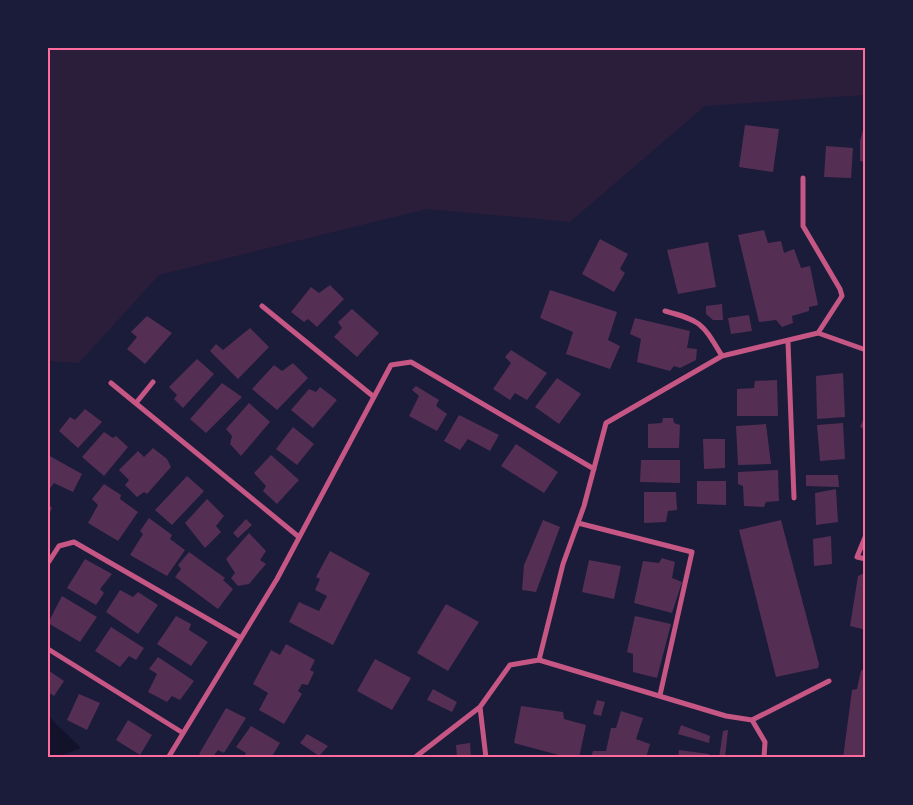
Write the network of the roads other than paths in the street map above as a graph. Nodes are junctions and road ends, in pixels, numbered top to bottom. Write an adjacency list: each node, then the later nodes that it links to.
1 (803, 178): 4 (street)
2 (262, 306): 10 (street)
3 (665, 311): 7 (street)
4 (818, 334): 5 (street); 6 (street)
5 (788, 342): 7 (street); 13 (street)
6 (866, 350)
7 (722, 356): 12 (street)
8 (153, 382): 11 (street)
9 (111, 383): 11 (street)
10 (374, 397): 12 (street); 16 (street)
11 (136, 403): 16 (street)
12 (594, 469): 14 (street)
13 (794, 498)
14 (578, 523): 21 (street); 23 (street)
15 (866, 536): 17 (street)
16 (299, 538): 19 (street)
17 (866, 559)
18 (48, 563): 19 (street)
19 (241, 638): 26 (street)
20 (48, 649): 26 (street)
21 (539, 660): 23 (street); 24 (street)
22 (829, 680): 25 (street)
23 (660, 695): 25 (street)
24 (480, 707): 28 (street); 29 (street)
25 (752, 720): 30 (street)
26 (183, 733): 27 (street)
27 (168, 758)
28 (414, 758)
29 (486, 758)
30 (764, 758)

